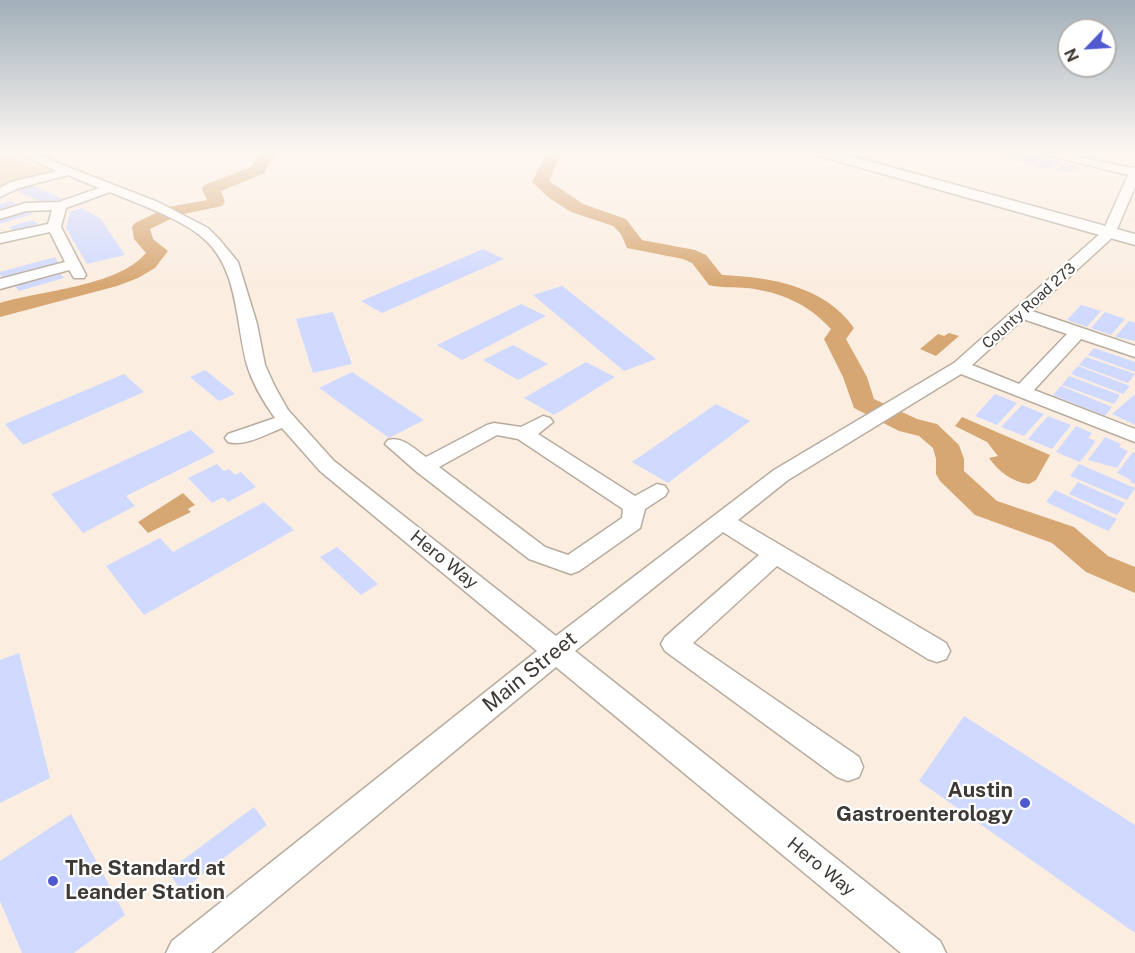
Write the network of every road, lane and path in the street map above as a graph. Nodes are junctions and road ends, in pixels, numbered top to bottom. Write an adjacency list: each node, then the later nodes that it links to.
1 (12, 196): 7 (street)
2 (87, 196): 6 (street)
3 (131, 196): 20 (street, Hero Way)
4 (979, 196): 10 (main road)
5 (1126, 196): 10 (street, County Road 273)
6 (60, 206): 7 (street); 9 (street)
7 (36, 207): 8 (street)
8 (0, 215)
9 (54, 227): 11 (street); 13 (street)
10 (1108, 233): 12 (main road); 14 (street, County Road 273)
11 (0, 238)
12 (1135, 240)
13 (0, 284)
14 (1022, 313): 15 (street); 17 (street, County Road 273)
15 (1077, 333): 16 (street); 18 (street)
16 (1135, 352)
17 (960, 367): 18 (street); 19 (street, County Road 273)
18 (1022, 392): 23 (street)
19 (890, 411): 29 (street, Main Street)
20 (287, 420): 24 (street); 31 (street, Hero Way)
21 (543, 422): 22 (street)
22 (524, 434): 26 (street); 28 (street)
23 (1135, 436)
24 (235, 438)
25 (395, 444): 26 (street)
26 (424, 467): 28 (street)
27 (657, 491): 28 (street)
28 (635, 506)
29 (723, 521): 30 (street); 31 (street, Main Street)
30 (775, 554): 32 (street); 33 (street)
31 (556, 651): 34 (street, Main Street); 35 (street, Hero Way)
32 (937, 651)
33 (848, 767)
34 (184, 953)
35 (928, 953)

